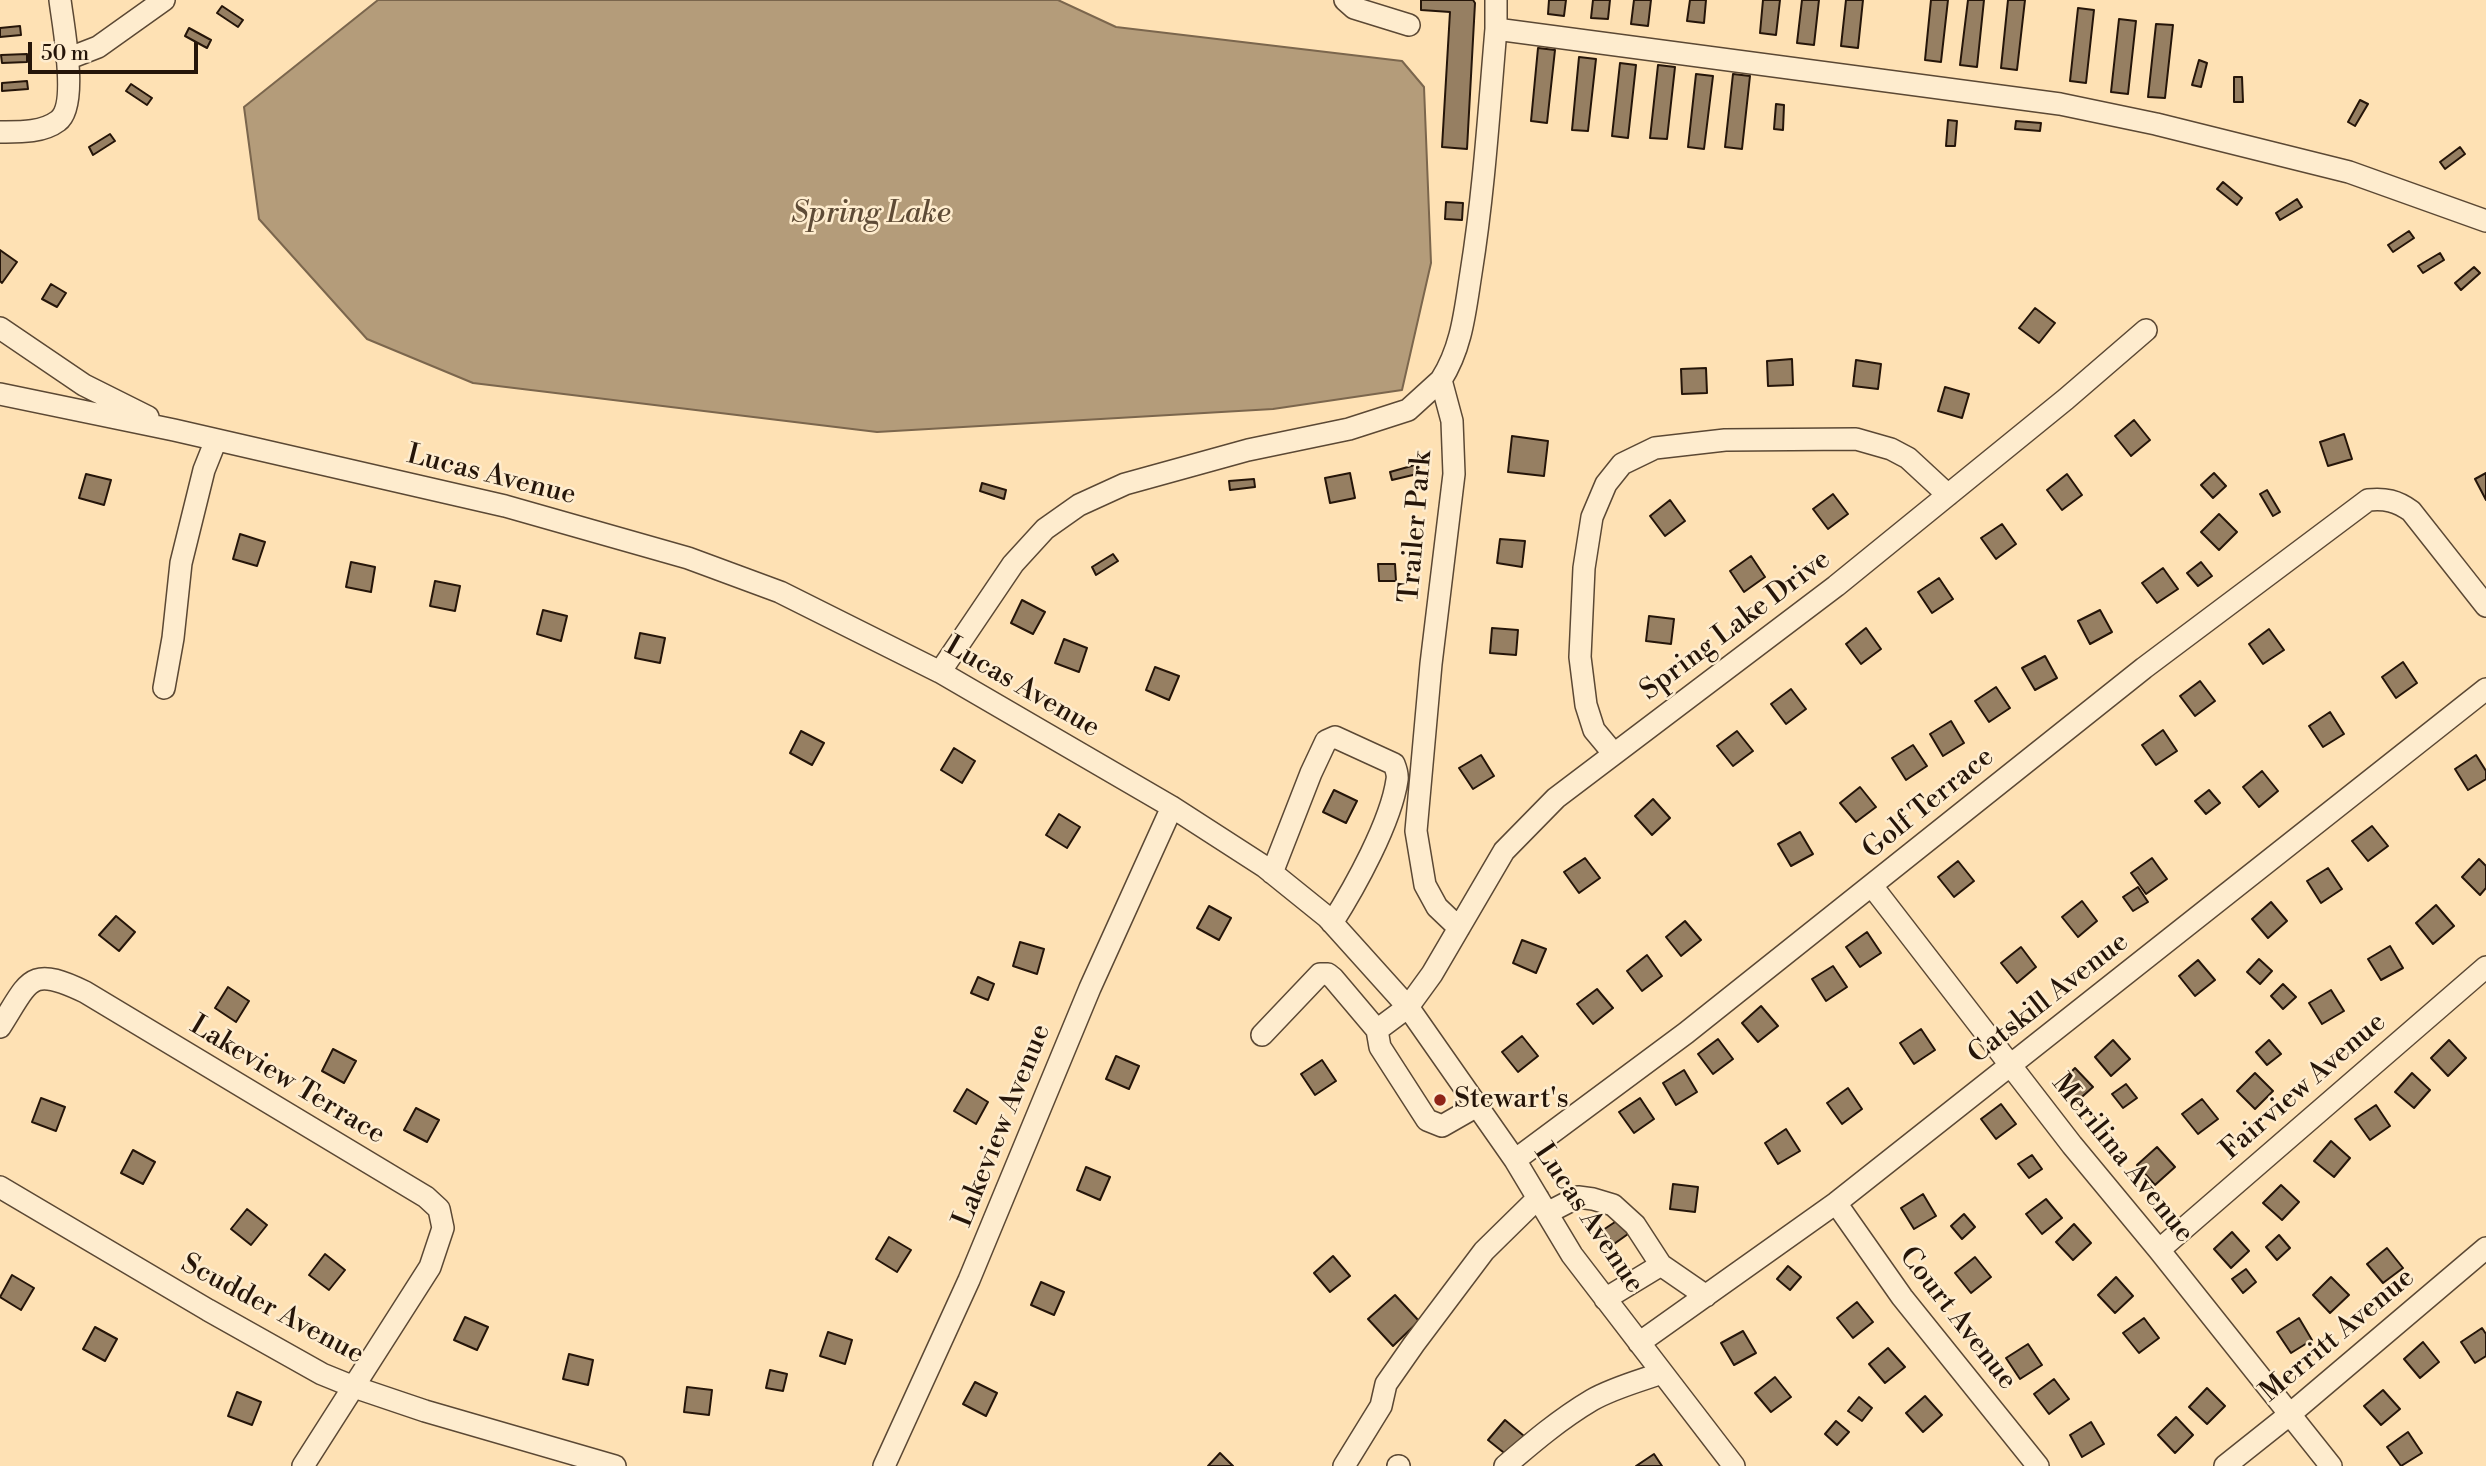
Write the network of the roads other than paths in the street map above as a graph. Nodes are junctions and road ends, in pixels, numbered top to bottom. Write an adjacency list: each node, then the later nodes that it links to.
1 (60, 0): 7 (street)
2 (164, 0): 7 (street)
3 (1345, 0): 5 (street)
4 (1496, 0): 6 (street)
5 (1409, 25)
6 (1496, 29): 9 (street); 12 (street)
7 (67, 59): 8 (street)
8 (0, 132)
9 (2486, 220)
10 (0, 328): 14 (street)
11 (2146, 330): 16 (street, Spring Lake Drive)
12 (1441, 380): 18 (street); 26 (street, Trailer Park)
13 (0, 394): 14 (street, Lucas Avenue)
14 (174, 430): 15 (street, Lucas Avenue)
15 (216, 440): 18 (street, Lucas Avenue); 19 (street)
16 (1948, 495): 21 (street, Spring Lake Drive); 21 (street)
17 (2486, 606): 24 (street, Golf Terrace)
18 (940, 672): 22 (street, Lucas Avenue)
19 (164, 688)
20 (2486, 689): 32 (street, Catskill Avenue)
21 (1614, 754): 26 (street, Spring Lake Drive)
22 (1172, 807): 23 (street, Lucas Avenue); 50 (street, Lakeview Avenue)
23 (1272, 873): 25 (street, Lucas Avenue); 25 (street)
24 (1872, 886): 32 (street, Merilina Avenue); 34 (street, Golf Terrace)
25 (1332, 923): 28 (street, Lucas Avenue)
26 (1459, 928): 28 (street, Spring Lake Drive)
27 (2486, 967): 39 (street, Fairview Avenue)
28 (1408, 1007): 30 (street, Spring Lake Drive); 33 (street, Lucas Avenue)
29 (0, 1027): 45 (street, Lakeview Terrace)
30 (1377, 1030): 31 (street); 33 (street)
31 (1262, 1035)
32 (2011, 1063): 36 (street, Catskill Avenue); 39 (street, Merilina Avenue)
33 (1477, 1106): 34 (street, Lucas Avenue)
34 (1515, 1160): 37 (street, Lucas Avenue)
35 (0, 1187): 45 (street, Scudder Avenue)
36 (1836, 1203): 41 (street, Catskill Avenue); 53 (street, Court Avenue)
37 (1542, 1206): 40 (street); 42 (street, Lucas Avenue); 51 (street)
38 (2486, 1248): 46 (street, Merritt Avenue)
39 (2159, 1250): 46 (street, Merilina Avenue)
40 (1661, 1265): 41 (street); 42 (street)
41 (1706, 1296): 43 (street, Catskill Avenue)
42 (1605, 1299): 43 (street, Lucas Avenue)
43 (1639, 1343): 44 (street, Lucas Avenue)
44 (1662, 1373): 47 (street, Lucas Avenue); 52 (street)
45 (354, 1387): 48 (street, Lakeview Terrace); 49 (street, Scudder Avenue)
46 (2289, 1415): 54 (street, Merritt Avenue); 55 (street, Merilina Avenue)
47 (1732, 1464)
48 (303, 1466)
49 (615, 1466)
50 (884, 1466)
51 (1344, 1466)
52 (1505, 1466)
53 (2038, 1466)
54 (2225, 1466)
55 (2331, 1466)

